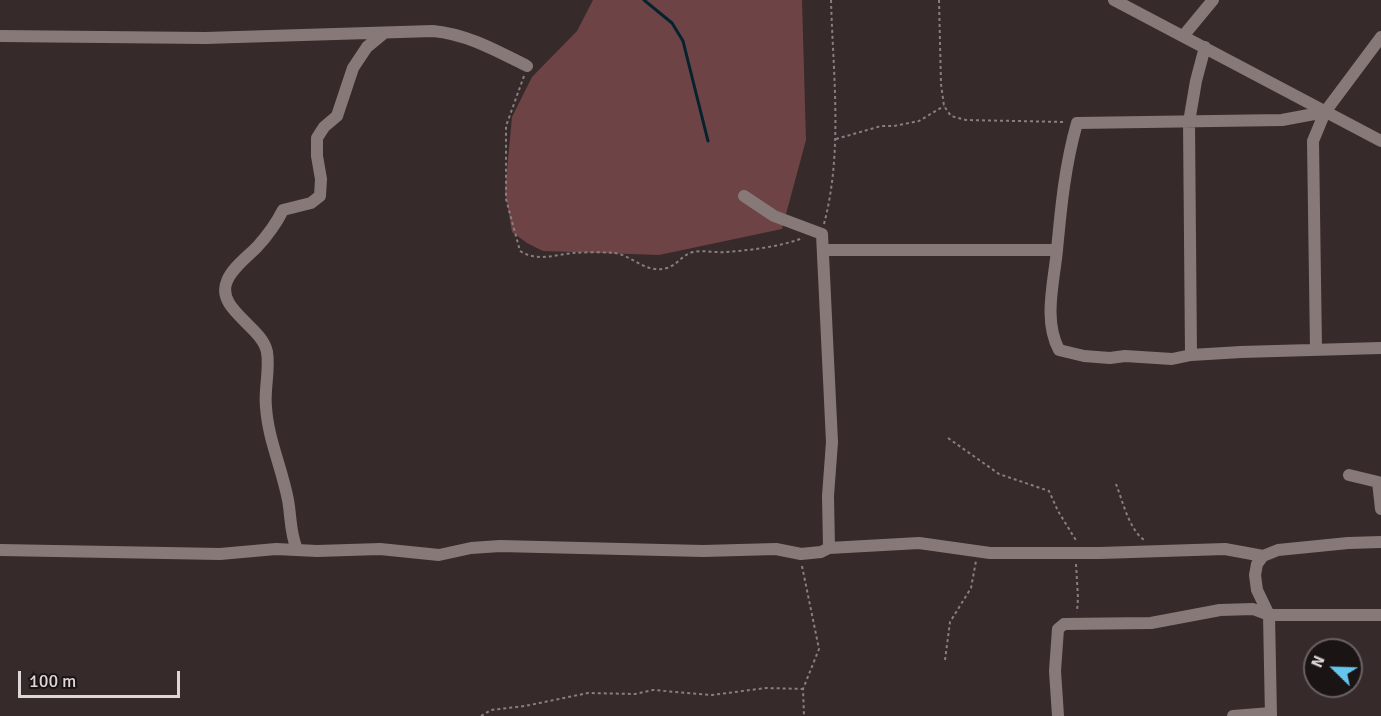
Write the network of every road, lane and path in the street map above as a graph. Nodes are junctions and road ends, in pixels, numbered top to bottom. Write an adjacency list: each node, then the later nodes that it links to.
1 (831, 0): 15 (path)
2 (939, 0): 11 (path)
3 (1114, 0): 6 (street)
4 (1213, 0): 6 (street)
5 (384, 33): 7 (street); 10 (street); 30 (street)
6 (1184, 35): 9 (street)
7 (0, 36)
8 (1381, 37): 12 (street)
9 (1205, 47): 12 (street); 13 (street)
10 (527, 66): 18 (path)
11 (944, 106): 14 (path); 15 (path)
12 (1325, 112): 13 (street); 16 (street); 22 (street)
13 (1189, 122): 14 (street); 23 (street)
14 (1077, 123): 20 (street)
15 (835, 139): 18 (path)
16 (1381, 141)
17 (744, 196): 18 (street)
18 (822, 234): 19 (street)
19 (823, 250): 20 (street); 29 (street)
20 (1057, 250): 23 (street)
21 (1381, 348): 22 (street)
22 (1316, 349): 23 (street)
23 (1191, 355)
24 (948, 438): 34 (path)
25 (1349, 475): 27 (street)
26 (1116, 484): 32 (path)
27 (1381, 509)
28 (1381, 542): 36 (street)
29 (829, 548): 33 (street); 35 (street)
30 (297, 549): 31 (street); 35 (street)
31 (0, 550)
32 (1157, 551): 34 (street); 36 (street)
33 (978, 552): 34 (street); 40 (path)
34 (1080, 553): 39 (path)
35 (801, 554): 41 (path)
36 (1263, 556): 37 (street)
37 (1269, 615): 38 (street); 39 (street); 42 (street)
38 (1381, 615)
39 (1075, 624): 45 (street)
40 (945, 660)
41 (803, 689): 43 (path); 44 (path)
42 (1271, 714): 46 (street)
43 (481, 716)
44 (804, 716)
45 (1058, 716)
46 (1233, 716)

